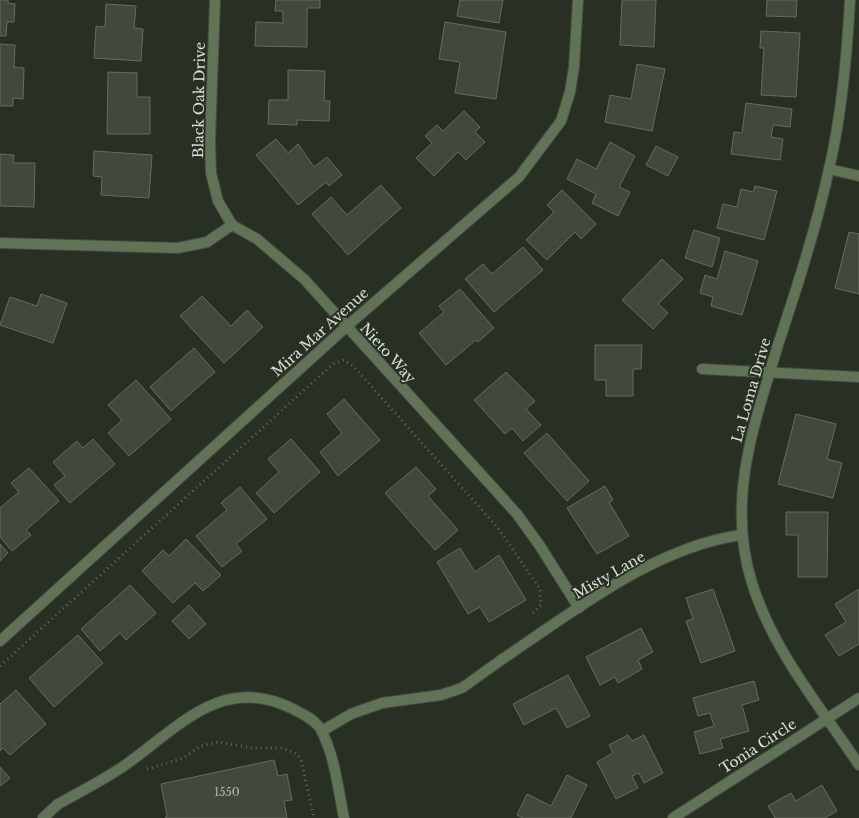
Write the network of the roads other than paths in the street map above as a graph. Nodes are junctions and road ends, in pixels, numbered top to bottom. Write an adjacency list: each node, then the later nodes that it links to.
1 (215, 0): 6 (street, Black Oak Drive)
2 (578, 0): 8 (street, Mira Mar Avenue)
3 (850, 0): 4 (street, La Loma Drive)
4 (829, 169): 5 (street); 10 (street, La Loma Drive)
5 (859, 176)
6 (232, 225): 7 (street); 8 (street, Nieto Way)
7 (0, 243)
8 (346, 327): 13 (street, Nieto Way); 14 (street, Mira Mar Avenue)
9 (702, 369): 10 (street)
10 (770, 373): 11 (street); 12 (street, La Loma Drive)
11 (858, 376)
12 (741, 535): 13 (street, Misty Lane); 16 (street, La Loma Drive)
13 (579, 608): 17 (street, Misty Lane)
14 (0, 641)
15 (859, 698): 16 (street, Tonia Circle)
16 (828, 718): 18 (street, La Loma Drive); 21 (street, Tonia Circle)
17 (322, 731): 19 (street); 20 (street)
18 (859, 764)
19 (43, 818)
20 (344, 818)
21 (673, 818)

